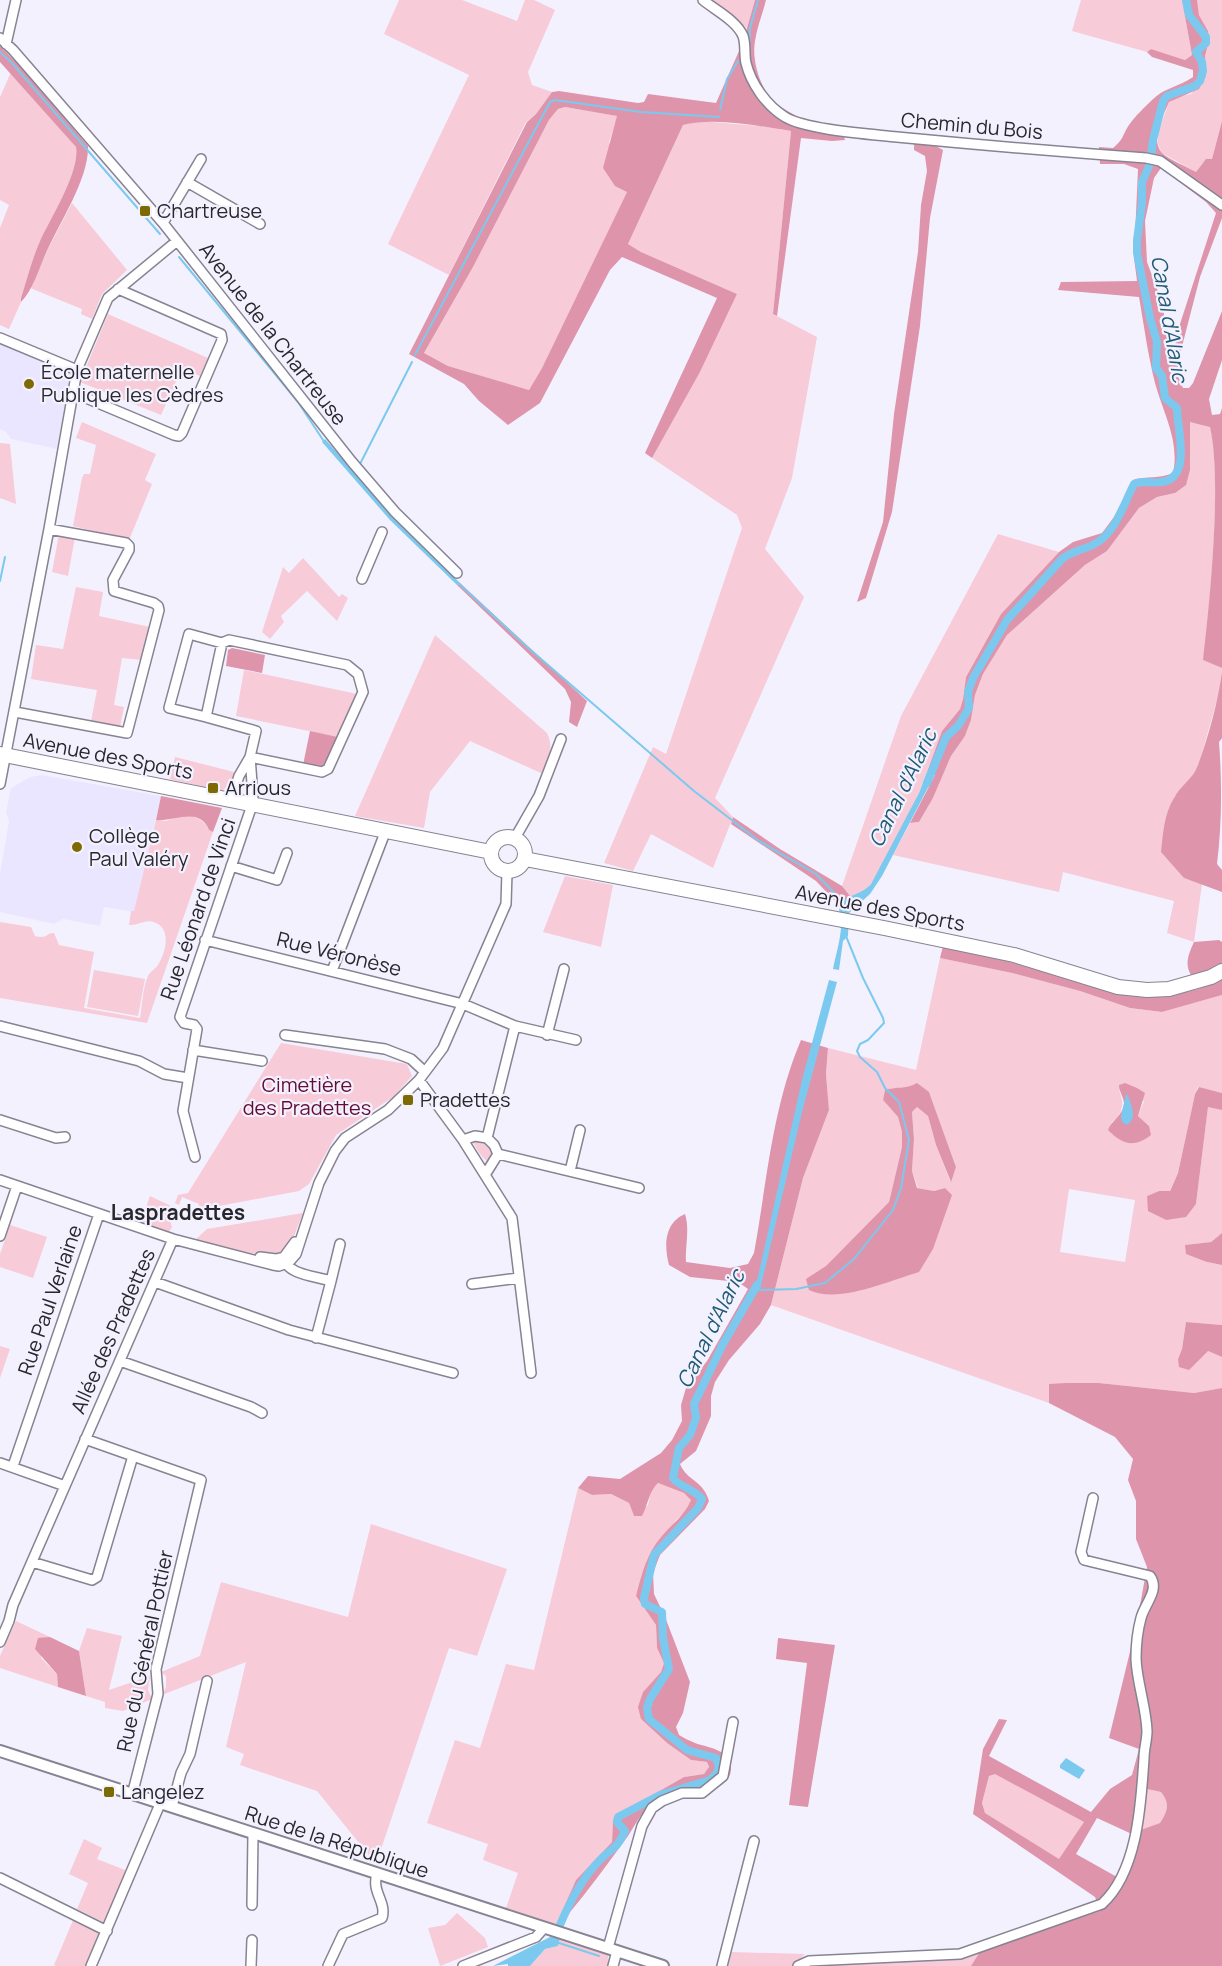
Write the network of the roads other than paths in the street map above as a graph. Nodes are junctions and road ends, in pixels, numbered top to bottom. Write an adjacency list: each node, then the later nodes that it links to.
1 (15, 0): 3 (street)
2 (703, 0): 6 (street, Chemin du Bois)
3 (3, 41): 7 (street, Avenue de la Chartreuse)
4 (201, 159): 5 (street)
5 (187, 182): 7 (street); 8 (street)
6 (1222, 205)
7 (163, 223): 9 (street, Avenue de la Chartreuse)
8 (260, 224)
9 (177, 241): 10 (street); 16 (street, Avenue de la Chartreuse)
10 (118, 289): 12 (street); 13 (street)
11 (0, 338): 12 (street)
12 (77, 370): 13 (street)
13 (72, 392): 14 (street)
14 (49, 529): 19 (street); 19 (street)
15 (382, 532): 17 (street)
16 (457, 573)
17 (362, 579)
18 (222, 643): 20 (street); 20 (street); 23 (street)
19 (15, 712): 22 (street)
20 (206, 717): 23 (street)
21 (561, 740): 28 (street)
22 (3, 755): 24 (street); 25 (main road, Avenue des Sports)
23 (250, 757): 25 (street); 26 (street)
24 (0, 784)
25 (231, 800): 26 (main road, Avenue des Sports)
26 (252, 804): 27 (main road, Avenue des Sports); 32 (street, Rue Léonard de Vinci)
27 (386, 830): 29 (main road, Avenue des Sports); 37 (street)
28 (515, 838): 29 (main road); 31 (main road)
29 (491, 852): 33 (main road)
30 (287, 853): 32 (street)
31 (525, 859): 33 (main road); 36 (main road, Avenue des Sports)
32 (231, 866): 34 (street, Rue Léonard de Vinci)
33 (507, 872): 38 (street)
34 (205, 940): 37 (street, Rue Véronèse); 44 (street, Rue Léonard de Vinci)
35 (564, 969): 42 (street)
36 (1222, 970)
37 (332, 971): 38 (street, Rue Véronèse)
38 (463, 1004): 40 (street, Rue Véronèse); 46 (street)
39 (0, 1026): 47 (street)
40 (515, 1026): 42 (street, Rue Véronèse); 51 (street)
41 (285, 1035): 46 (street)
42 (547, 1035): 43 (street, Rue Véronèse)
43 (576, 1040)
44 (193, 1050): 45 (street); 47 (street, Rue Léonard de Vinci)
45 (262, 1061)
46 (422, 1076): 52 (street); 64 (street)
47 (189, 1078): 54 (street, Rue Léonard de Vinci)
48 (0, 1120): 50 (street)
49 (580, 1130): 55 (street)
50 (65, 1137)
51 (487, 1138): 52 (street); 53 (street)
52 (463, 1140): 56 (street)
53 (498, 1154): 55 (street); 56 (street)
54 (195, 1157)
55 (570, 1171): 59 (street)
56 (485, 1174): 65 (street)
57 (0, 1180): 58 (street)
58 (17, 1186): 60 (street); 61 (street)
59 (639, 1188)
60 (99, 1214): 62 (street); 77 (street, Rue Paul Verlaine)
61 (0, 1236)
62 (174, 1239): 64 (street, Allée des Pradettes); 67 (street, Allée des Pradettes)
63 (340, 1244): 66 (street)
64 (284, 1261): 66 (street, Allée des Pradettes)
65 (519, 1278): 68 (street); 72 (street)
66 (331, 1281): 69 (street)
67 (155, 1282): 69 (street); 70 (street, Allée des Pradettes)
68 (472, 1284)
69 (316, 1338): 71 (street)
70 (120, 1360): 73 (street); 74 (street, Allée des Pradettes)
71 (453, 1373)
72 (531, 1373)
73 (262, 1413)
74 (85, 1439): 75 (street); 78 (street, Allée des Pradettes)
75 (133, 1456): 80 (street); 85 (street, Rue du Général Pottier)
76 (0, 1462): 77 (street)
77 (13, 1466): 78 (street)
78 (65, 1486): 80 (street, Allée des Pradettes)
79 (1093, 1498): 104 (street)
80 (32, 1562): 81 (street, Allée des Pradettes)
81 (0, 1642)
82 (207, 1681): 86 (street)
83 (733, 1722): 95 (street)
84 (0, 1751): 85 (street, Rue de la République)
85 (132, 1795): 86 (street, Rue de la République)
86 (166, 1805): 87 (street, Rue de la République); 93 (street)
87 (253, 1834): 89 (street, Rue de la République); 91 (street)
88 (754, 1841): 103 (street)
89 (377, 1874): 92 (street, Rue de la République); 99 (street)
90 (0, 1878): 93 (street)
91 (252, 1905)
92 (547, 1928): 95 (street, Rue de la République); 100 (street)
93 (107, 1931): 97 (street)
94 (252, 1940): 98 (street)
95 (613, 1949): 96 (street, Rue de la République); 101 (street)
96 (631, 1961): 102 (street, Rue de la République)
97 (91, 1966)
98 (251, 1966)
99 (328, 1966)
100 (463, 1966)
101 (613, 1966)
102 (663, 1966)
103 (722, 1966)
104 (798, 1966)

